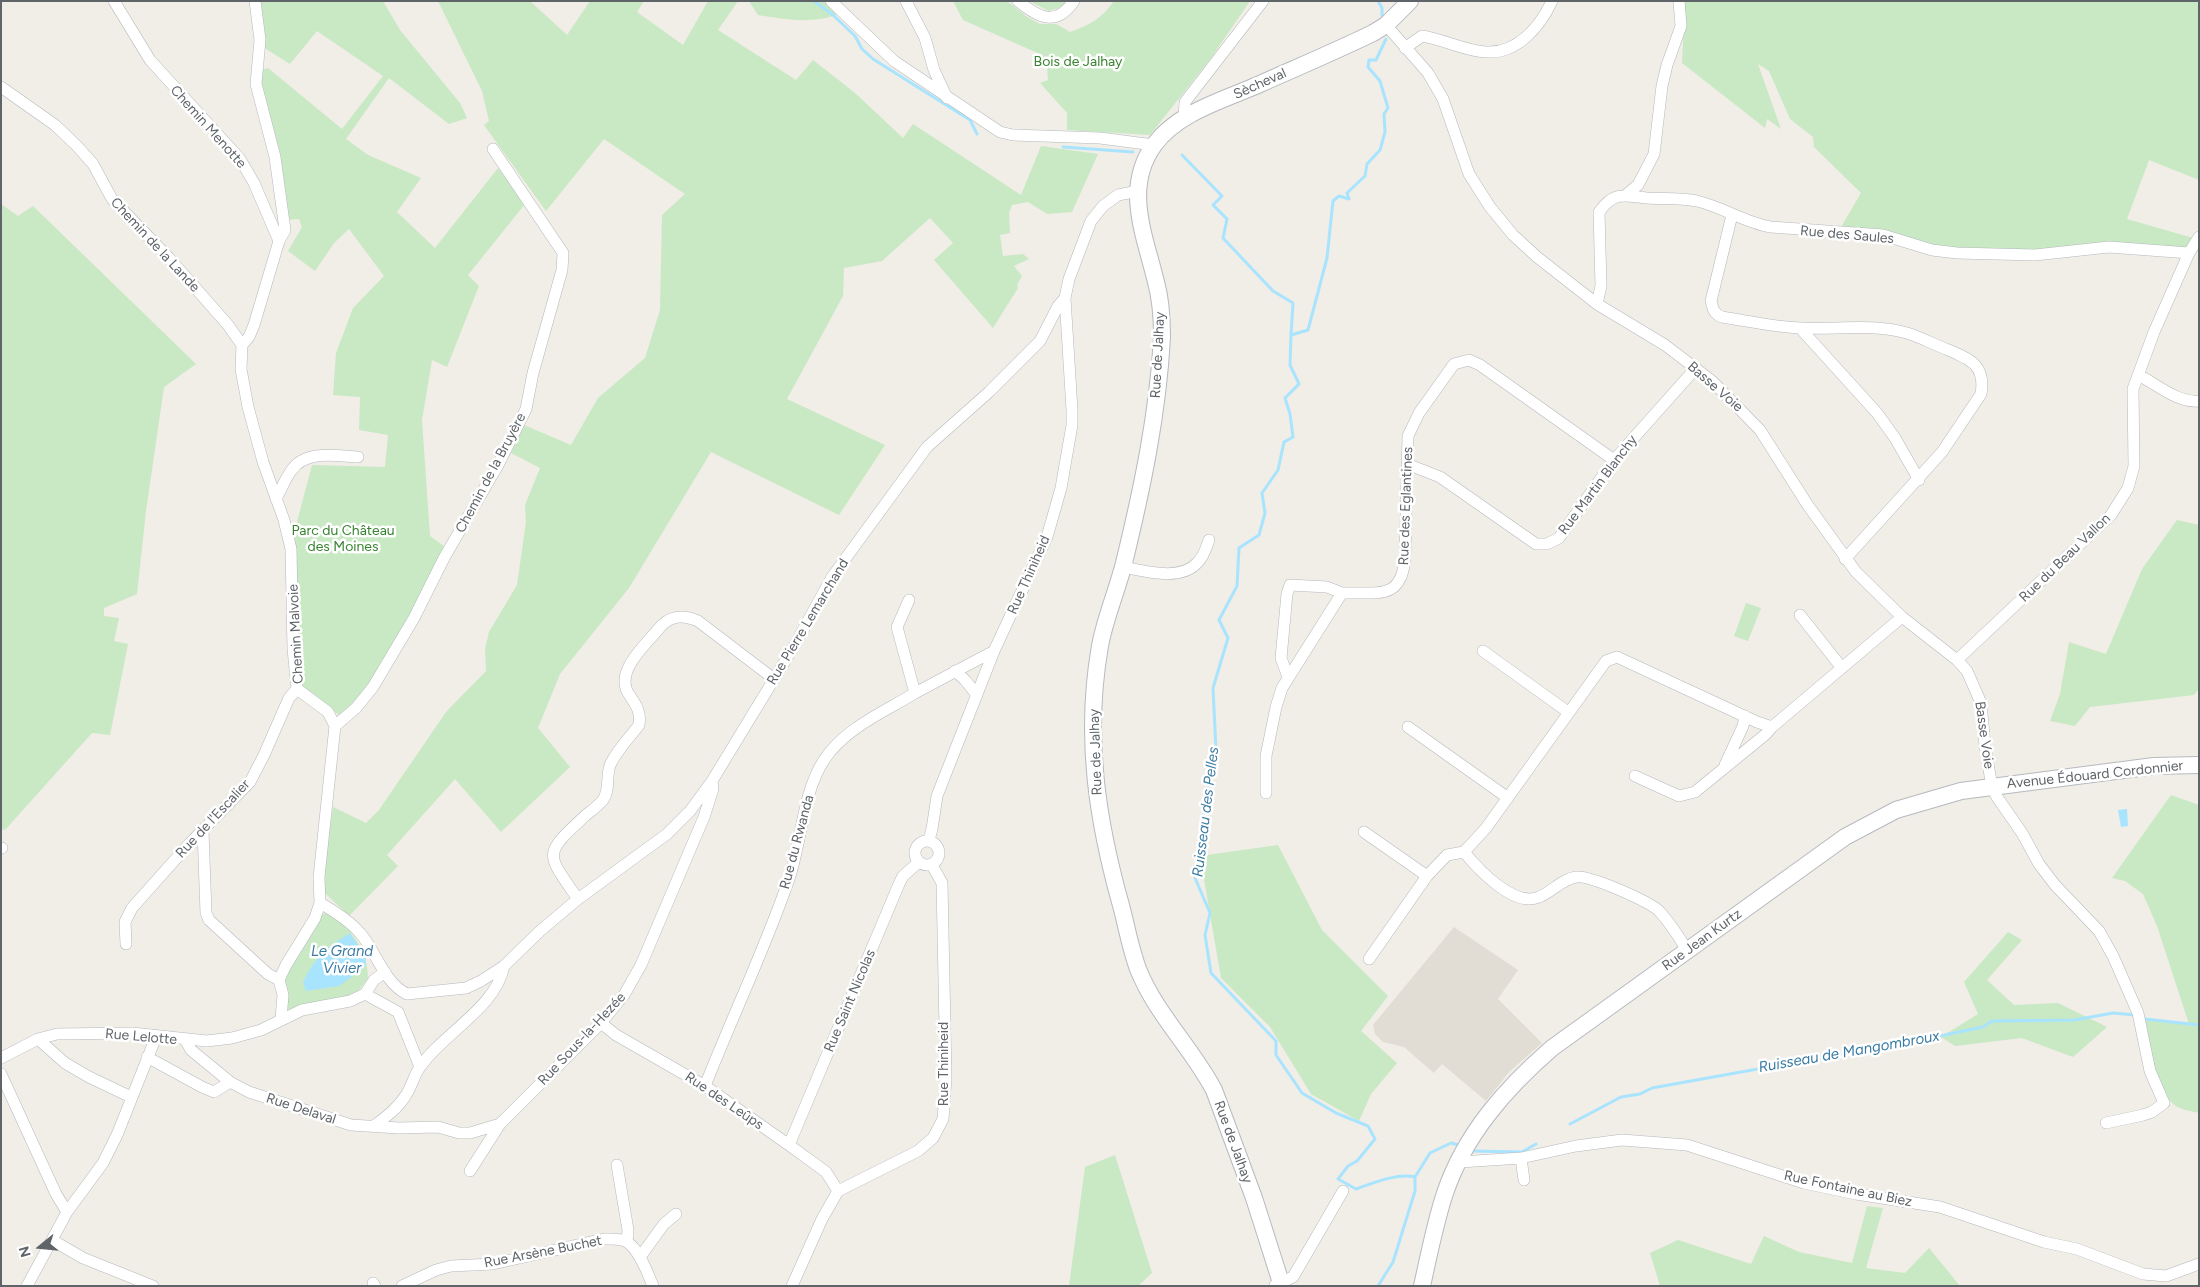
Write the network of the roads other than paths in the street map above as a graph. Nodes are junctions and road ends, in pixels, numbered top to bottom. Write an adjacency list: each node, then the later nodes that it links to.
1 (114, 1): 22 (street, Chemin Menotte)
2 (255, 1): 22 (street)
3 (831, 1): 14 (street)
4 (906, 1): 14 (street)
5 (1018, 1): 6 (street)
6 (1074, 1)
7 (1263, 1): 15 (street)
8 (1410, 1): 11 (main road)
9 (1552, 1): 12 (street)
10 (1679, 1): 19 (street)
11 (1380, 29): 12 (street, Basse Voie); 15 (main road, Sècheval)
12 (1405, 48): 25 (street, Basse Voie)
13 (1, 87): 27 (street, Chemin de la Lande)
14 (947, 98): 16 (street)
15 (1184, 118): 16 (main road, Sècheval)
16 (1154, 145): 18 (main road, Rue de Jalhay)
17 (493, 149): 55 (street, Chemin de la Bruyère)
18 (1138, 190): 24 (street, Rue Pierre Lemarchand); 38 (main road, Rue de Jalhay)
19 (1628, 194): 20 (street, Rue des Saules); 25 (street)
20 (1732, 215): 23 (street, Rue des Saules); 26 (street)
21 (2198, 241): 23 (street, Rue du Beau Vallon)
22 (279, 242): 27 (street)
23 (2189, 253): 29 (street, Rue du Beau Vallon)
24 (1065, 298): 43 (street, Rue Thiniheid); 49 (street, Rue Pierre Lemarchand)
25 (1597, 304): 28 (street, Basse Voie)
26 (1800, 328): 34 (street); 34 (street)
27 (242, 345): 35 (street, Chemin Malvoie)
28 (1696, 368): 32 (street, Rue Martin Blanchy); 37 (street, Basse Voie)
29 (2138, 375): 30 (street); 45 (street, Rue du Beau Vallon)
30 (2199, 401)
31 (358, 457): 35 (street)
32 (1614, 460): 33 (street, Rue Martin Blanchy); 33 (street, Rue des Eglantines)
33 (1407, 464): 39 (street, Rue des Eglantines)
34 (1919, 480): 37 (street)
35 (276, 500): 50 (street, Chemin Malvoie)
36 (1209, 540): 38 (street)
37 (1845, 559): 42 (street, Basse Voie)
38 (1122, 567): 110 (main road, Rue de Jalhay)
39 (1342, 593): 48 (street); 48 (street, Rue des Eglantines)
40 (909, 600): 51 (street)
41 (1800, 614): 46 (street)
42 (1902, 617): 45 (street, Basse Voie); 46 (street)
43 (994, 651): 47 (street, Rue du Rwanda); 52 (street, Rue Thiniheid)
44 (1483, 651): 53 (street)
45 (1957, 660): 62 (street, Basse Voie)
46 (1842, 668): 56 (street)
47 (955, 671): 51 (street, Rue du Rwanda); 52 (street)
48 (1288, 678): 63 (street)
49 (774, 679): 61 (street, Rue Pierre Lemarchand); 72 (street)
50 (297, 689): 55 (street, Chemin Malvoie); 65 (street, Rue de l'Escalier)
51 (915, 693): 91 (street, Rue du Rwanda)
52 (977, 695): 67 (street, Rue Thiniheid)
53 (1568, 712): 54 (street); 64 (street)
54 (1745, 716): 56 (street); 59 (street)
55 (335, 726): 73 (street)
56 (1772, 726): 59 (street)
57 (1408, 727): 64 (street)
58 (2199, 765): 62 (main road, Avenue Édouard Cordonnier)
59 (1723, 769): 60 (street)
60 (1635, 776)
61 (712, 781): 72 (street, Rue Pierre Lemarchand); 82 (street, Rue Sous-la-Hezée)
62 (1992, 787): 75 (main road, Rue Jean Kurtz); 93 (street)
63 (1266, 793)
64 (1508, 798): 68 (street)
65 (203, 831): 74 (street, Rue de l'Escalier); 79 (street)
66 (1364, 832): 71 (street)
67 (928, 840): 69 (street, Rue Thiniheid); 70 (street)
68 (1464, 852): 71 (street); 75 (street)
69 (919, 862): 70 (street); 96 (street, Rue Saint Nicolas)
70 (932, 865): 102 (street, Rue Thiniheid)
71 (1428, 876): 76 (street)
72 (578, 899): 77 (street, Rue Pierre Lemarchand)
73 (320, 903): 78 (street); 79 (street)
74 (126, 944)
75 (1688, 950): 98 (main road, Rue Jean Kurtz)
76 (1369, 959)
77 (504, 966): 78 (street, Rue Pierre Lemarchand); 88 (street)
78 (386, 972): 80 (street)
79 (279, 980): 81 (street)
80 (365, 994): 81 (street, Rue Lelotte); 88 (street)
81 (281, 1019): 85 (street, Rue Lelotte)
82 (600, 1023): 91 (street, Rue des Leûps); 94 (street, Rue Sous-la-Hezée)
83 (156, 1037): 84 (street, Rue Lelotte); 85 (street, Rue Lelotte); 86 (street)
84 (38, 1040): 87 (street, Rue Lelotte); 92 (street)
85 (186, 1041): 90 (street, Rue Delaval)
86 (147, 1057): 90 (street); 92 (street)
87 (1, 1058)
88 (420, 1067): 95 (street)
89 (1, 1074): 104 (street)
90 (230, 1082): 95 (street, Rue Delaval)
91 (705, 1086): 96 (street, Rue des Leûps)
92 (131, 1097): 104 (street)
93 (2106, 1123)
94 (500, 1124): 95 (street, Rue Delaval); 100 (street, Rue Sous-la-Hezée)
95 (374, 1126)
96 (789, 1145): 102 (street, Rue des Leûps)
97 (1521, 1158): 98 (street, Rue Fontaine au Biez); 101 (street); 109 (street, Rue Fontaine au Biez)
98 (1460, 1162): 116 (main road, Rue Jean Kurtz)
99 (617, 1165): 107 (street)
100 (470, 1171)
101 (1524, 1180)
102 (838, 1191): 115 (street)
103 (1344, 1191): 110 (street)
104 (67, 1212): 106 (street)
105 (676, 1214): 108 (street)
106 (52, 1240): 111 (street); 112 (street)
107 (628, 1242): 108 (street); 113 (street, Rue Arsène Buchet)
108 (640, 1257): 114 (street)
109 (2199, 1264)
110 (1279, 1284)
111 (26, 1286)
112 (153, 1286)
113 (402, 1286)
114 (653, 1286)
115 (792, 1286)
116 (1422, 1286)

